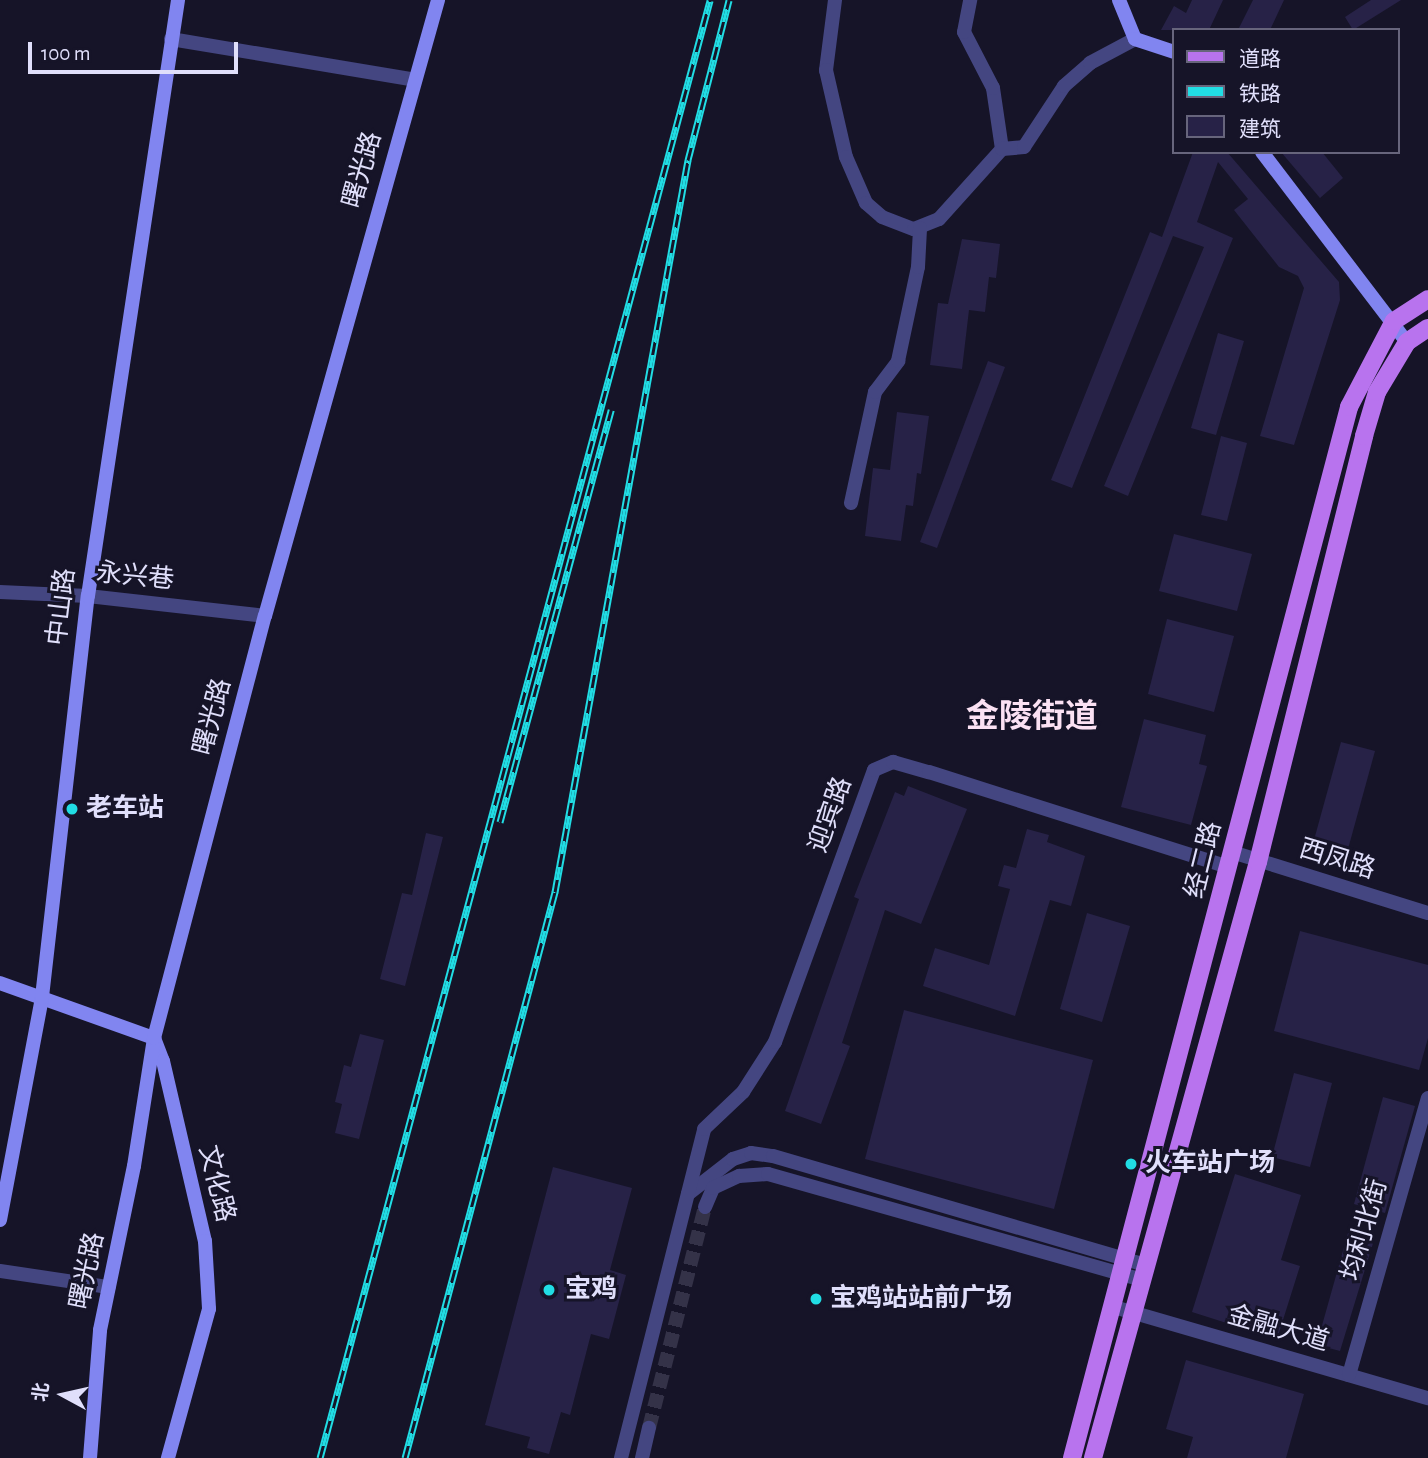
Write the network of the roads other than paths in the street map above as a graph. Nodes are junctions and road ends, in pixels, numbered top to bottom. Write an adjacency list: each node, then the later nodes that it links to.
1 (178, 0): 6 (main road, 中山路)
2 (438, 0): 9 (main road, 曙光路)
3 (835, 0): 12 (street)
4 (970, 0): 10 (street)
5 (1119, 0): 7 (main road)
6 (171, 39): 9 (street); 19 (main road, 中山路)
7 (1135, 39): 8 (main road); 10 (street)
8 (1172, 51)
9 (415, 80): 20 (main road, 曙光路)
10 (1002, 149): 12 (street)
11 (1264, 154): 14 (main road)
12 (920, 228): 17 (street)
13 (1428, 299): 14 (main road, 经二路)
14 (1394, 321): 16 (main road); 21 (main road, 经二路)
15 (1428, 328): 16 (main road, 经二路)
16 (1407, 342): 22 (main road, 经二路)
17 (851, 503)
18 (0, 592): 19 (street, 永兴巷)
19 (88, 596): 20 (street, 永兴巷); 25 (main road, 中山路)
20 (264, 617): 26 (main road, 曙光路)
21 (1231, 859): 22 (street, 西凤路); 28 (street, 迎宾路); 31 (main road, 经二路)
22 (1258, 862): 23 (street, 西凤路); 33 (main road, 经二路)
23 (1428, 913)
24 (0, 984): 25 (main road)
25 (42, 998): 26 (main road); 30 (main road, 中山路)
26 (154, 1038): 34 (main road, 曙光路); 41 (main road, 文化路)
27 (1428, 1098): 37 (street, 均利北街)
28 (688, 1194): 31 (street); 42 (street)
29 (705, 1207): 31 (street)
30 (0, 1220)
31 (1125, 1267): 33 (street); 35 (main road, 经二路)
32 (0, 1271): 34 (street)
33 (1144, 1273): 36 (main road, 经二路)
34 (109, 1287): 40 (main road, 曙光路)
35 (1114, 1307): 36 (street, 金融大道); 44 (main road, 经二路)
36 (1133, 1312): 37 (street, 金融大道); 45 (main road, 经二路)
37 (1349, 1375): 38 (street, 金融大道)
38 (1428, 1398)
39 (649, 1428): 43 (street)
40 (90, 1458)
41 (168, 1458)
42 (621, 1458)
43 (642, 1458)
44 (1072, 1458)
45 (1093, 1458)

